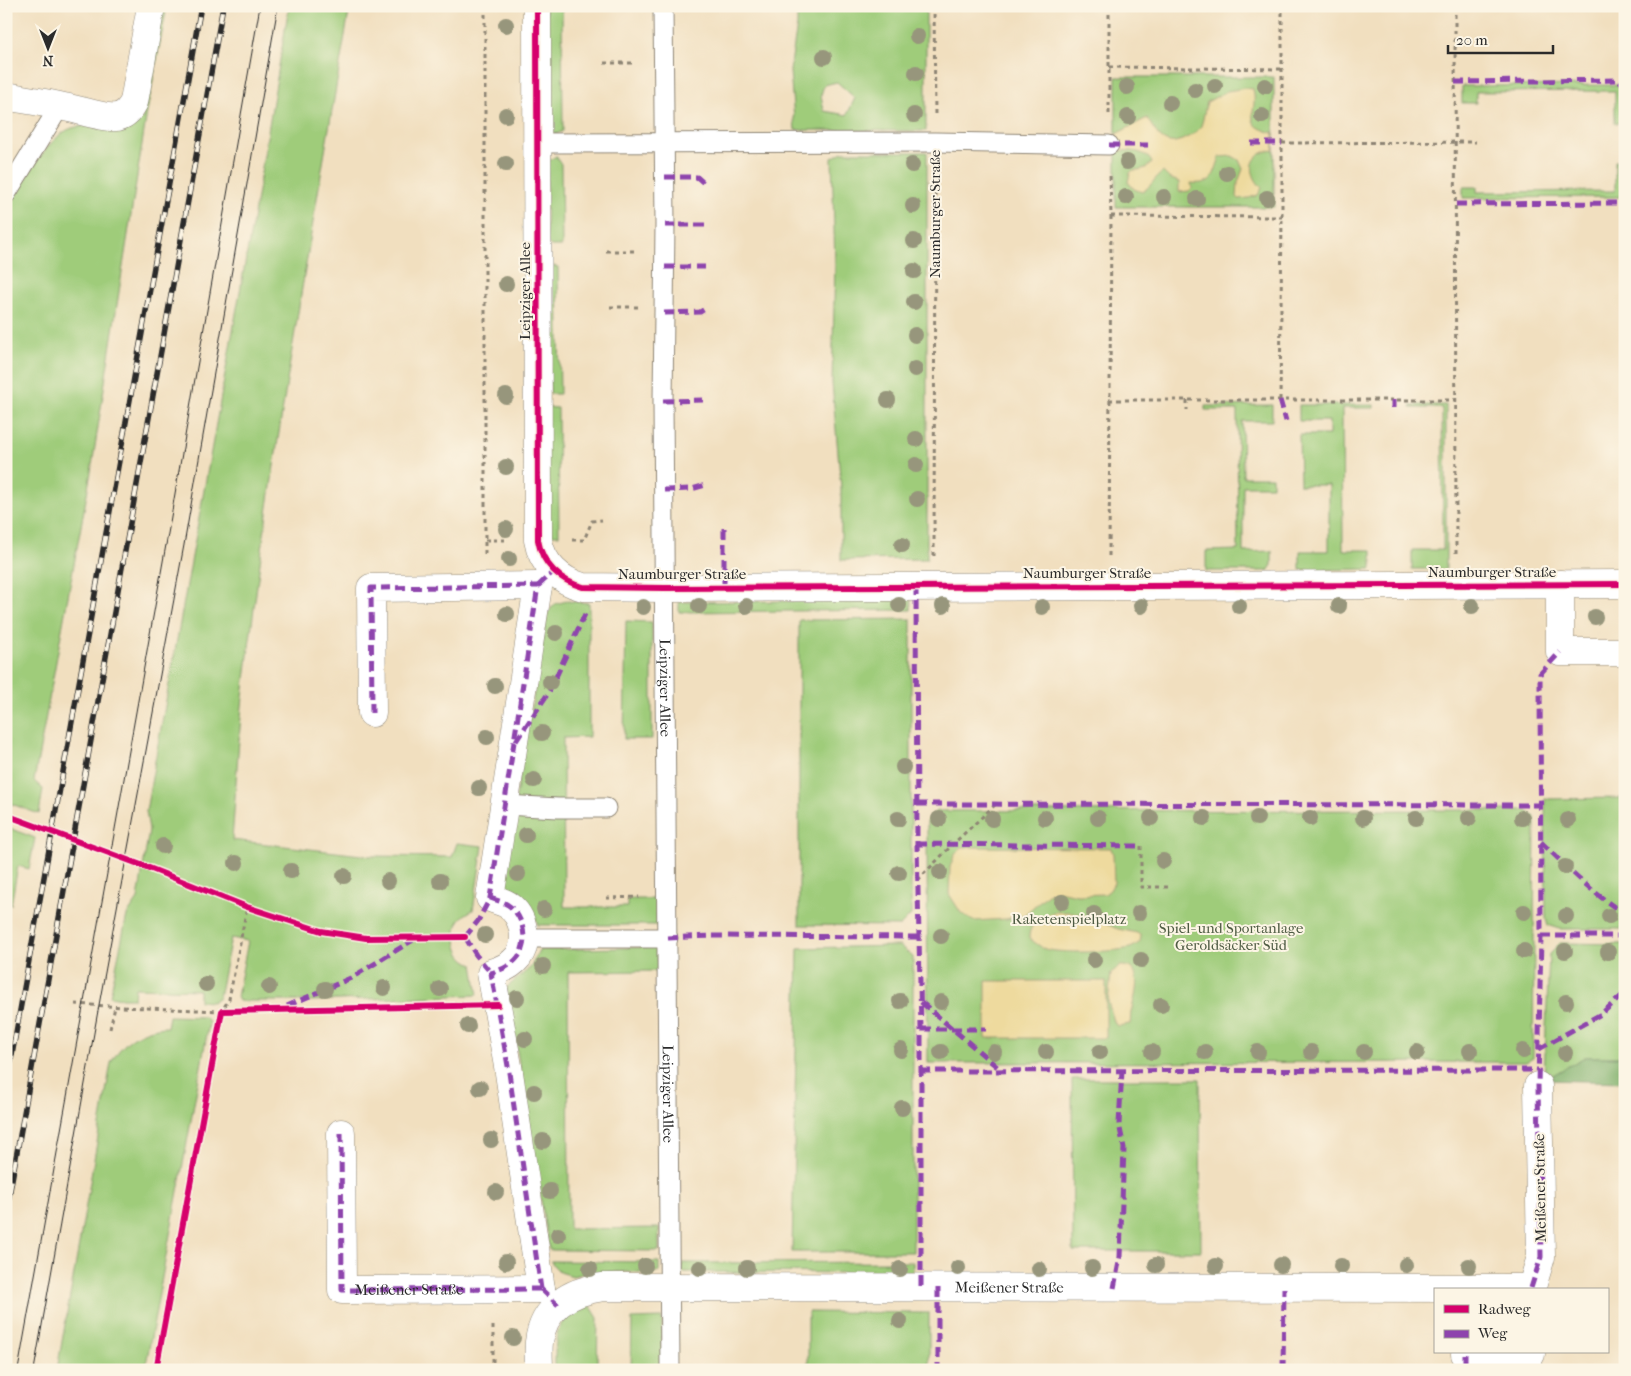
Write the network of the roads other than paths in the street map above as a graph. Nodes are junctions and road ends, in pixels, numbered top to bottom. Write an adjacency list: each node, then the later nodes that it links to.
1 (151, 6): 5 (street)
2 (537, 6): 6 (street, Leipziger Allee)
3 (663, 6): 7 (lane, Leipziger Allee)
4 (6, 96): 5 (street)
5 (60, 106): 9 (lane)
6 (537, 143): 7 (lane); 10 (street, Leipziger Allee)
7 (664, 143): 8 (lane); 13 (lane, Leipziger Allee)
8 (1109, 145)
9 (6, 194)
10 (546, 579): 13 (street, Naumburger Straße); 15 (street); 16 (street)
11 (1560, 584): 12 (street, Naumburger Straße); 13 (street, Naumburger Straße); 14 (street, Naumburger Straße)
12 (1625, 584)
13 (665, 588): 19 (lane, Leipziger Allee)
14 (1625, 652)
15 (372, 713)
16 (504, 805): 17 (lane); 18 (street)
17 (606, 808)
18 (523, 938): 19 (lane); 25 (street)
19 (668, 938): 22 (lane, Leipziger Allee)
20 (1538, 1086): 23 (street, Meißener Straße)
21 (341, 1133): 25 (street, Meißener Straße)
22 (670, 1288): 24 (street, Meißener Straße); 25 (street, Meißener Straße); 29 (lane, Leipziger Allee)
23 (1531, 1288)
24 (1434, 1289)
25 (550, 1297): 28 (street)
26 (1531, 1354): 27 (street)
27 (1465, 1359)
28 (539, 1370)
29 (670, 1370)

